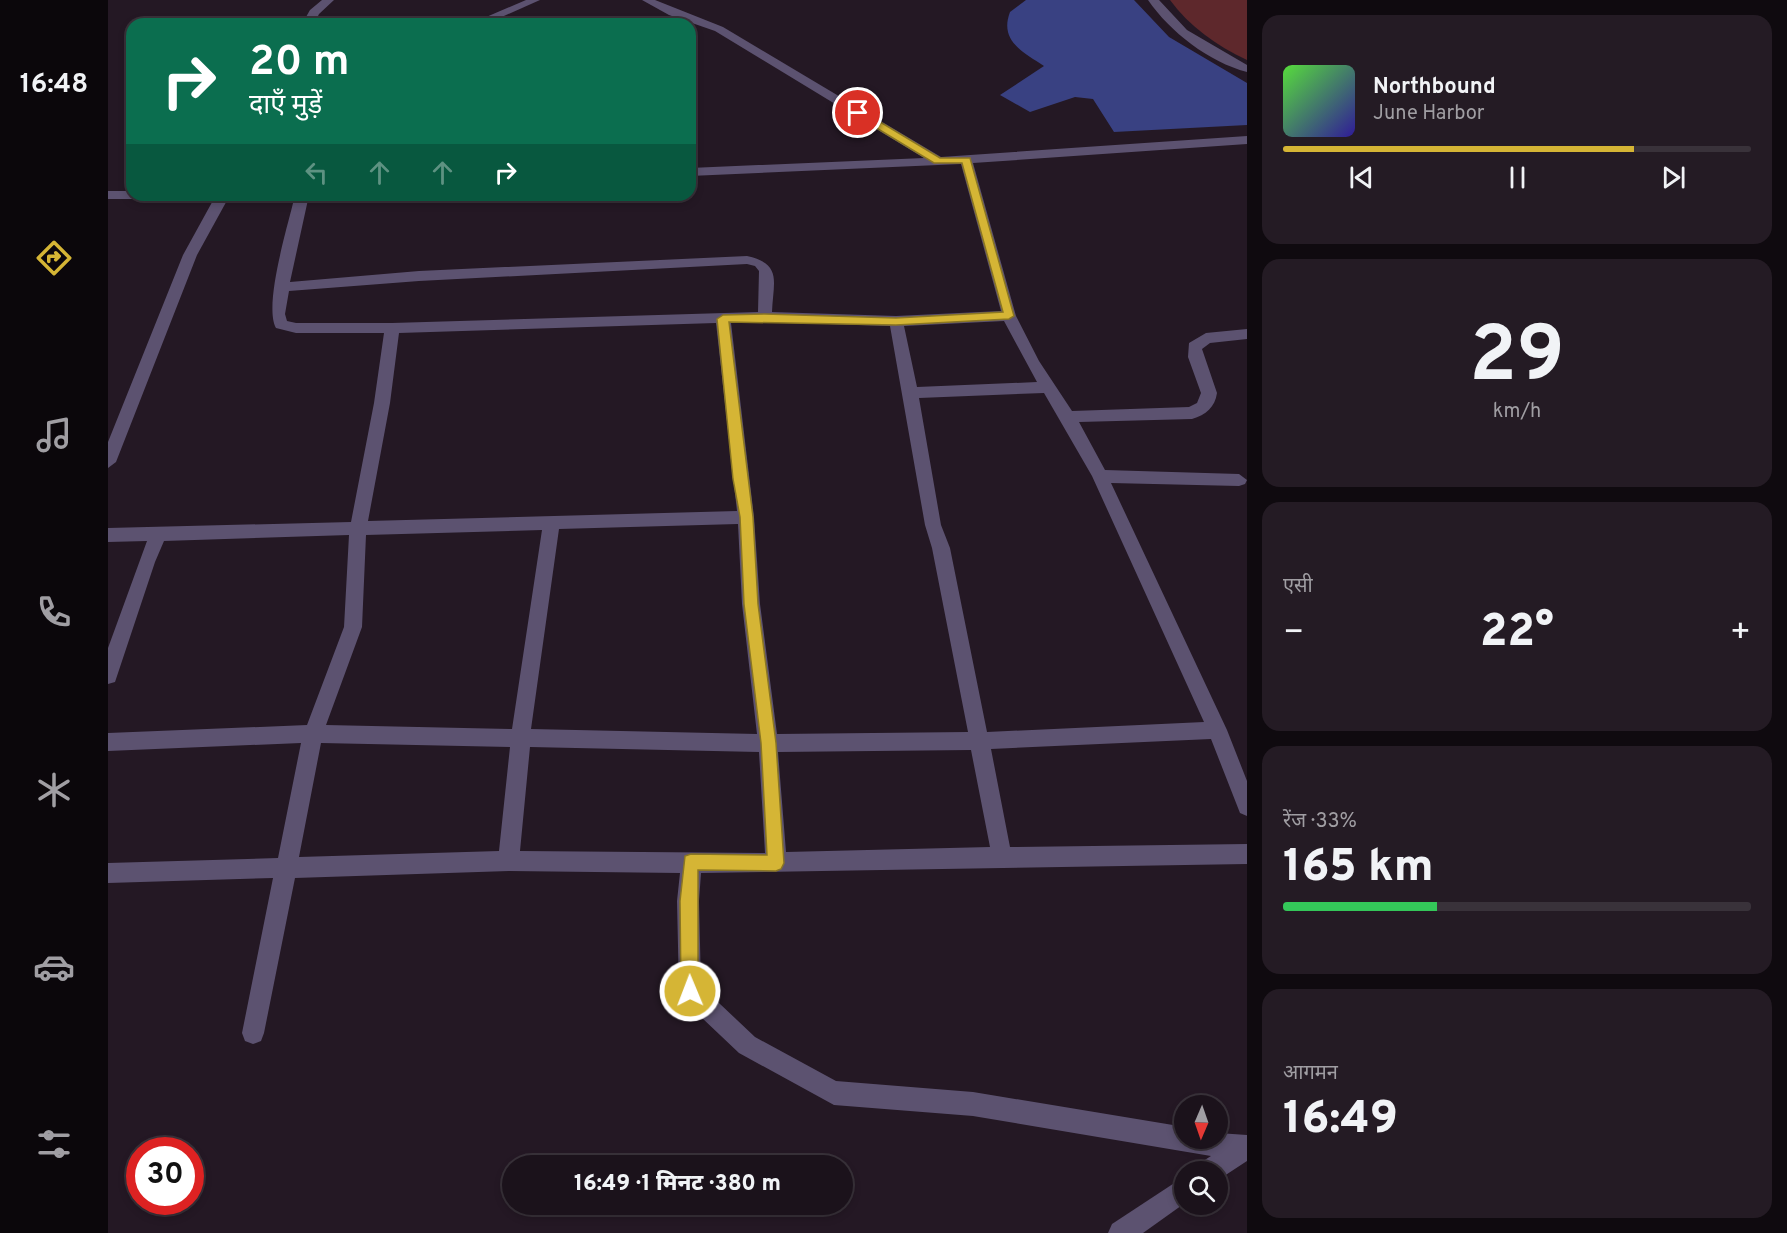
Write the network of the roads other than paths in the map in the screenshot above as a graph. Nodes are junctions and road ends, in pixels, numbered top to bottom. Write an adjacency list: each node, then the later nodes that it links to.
1 (329, 0): 5 (street)
2 (535, 0): 6 (street)
3 (647, 0): 7 (street)
4 (1153, 0): 9 (street)
5 (311, 18)
6 (491, 18)
7 (687, 18)
8 (696, 21): 12 (street)
9 (1247, 69)
10 (1247, 140): 11 (street)
11 (966, 160): 12 (street); 19 (street)
12 (938, 161): 13 (street)
13 (696, 172)
14 (108, 195): 15 (street)
15 (126, 195)
16 (220, 201): 28 (street)
17 (301, 201): 18 (street)
18 (283, 286): 20 (street); 23 (street)
19 (1009, 316): 22 (street); 25 (street)
20 (765, 317): 21 (street); 22 (street)
21 (723, 319): 23 (street); 31 (street)
22 (896, 321): 26 (street)
23 (392, 328): 33 (street)
24 (1247, 334): 27 (street)
25 (1046, 387): 26 (street); 27 (street)
26 (910, 393): 40 (street)
27 (1068, 417): 29 (street)
28 (108, 462)
29 (1100, 476): 30 (street); 37 (street)
30 (1239, 480)
31 (746, 517): 32 (street); 42 (street)
32 (551, 524): 33 (street); 39 (street)
33 (358, 528): 34 (street); 38 (street)
34 (159, 534): 35 (street); 36 (street)
35 (108, 535)
36 (108, 676)
37 (1217, 730): 40 (street); 43 (street)
38 (313, 734): 39 (street); 41 (street); 49 (street)
39 (518, 740): 42 (street); 46 (street)
40 (980, 741): 42 (street); 45 (street)
41 (108, 742)
42 (768, 743): 48 (street)
43 (1247, 806)
44 (1247, 854): 45 (street)
45 (1002, 857): 48 (street)
46 (509, 861): 47 (street); 49 (street)
47 (691, 862): 48 (street); 52 (street)
48 (776, 863)
49 (288, 868): 50 (street); 51 (street)
50 (108, 873)
51 (253, 1033)
52 (1244, 1148): 53 (street)
53 (1225, 1161)
54 (1174, 1197): 55 (street)
55 (1137, 1229)

